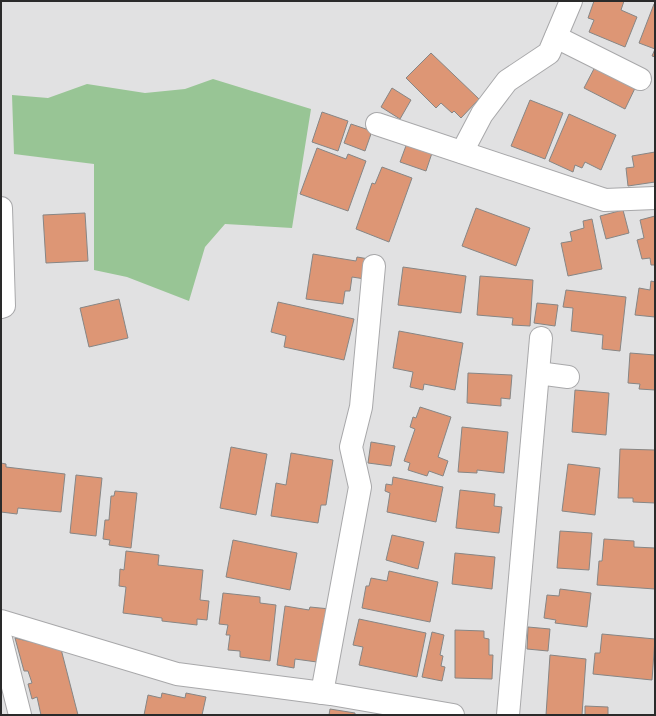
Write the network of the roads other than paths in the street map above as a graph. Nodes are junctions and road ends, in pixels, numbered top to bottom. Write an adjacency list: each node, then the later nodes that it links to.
1 (571, 1): 2 (street)
2 (556, 38): 3 (street); 5 (street)
3 (640, 79)
4 (377, 124): 5 (street)
5 (462, 152): 6 (street)
6 (655, 198)
7 (1, 208): 9 (street)
8 (374, 266): 15 (street)
9 (1, 307)
10 (541, 338): 11 (street)
11 (538, 373): 12 (street); 18 (street)
12 (568, 377)
13 (1, 621): 15 (street)
14 (1, 639): 16 (street)
15 (322, 693): 17 (street)
16 (20, 715)
17 (453, 715)
18 (508, 715)

